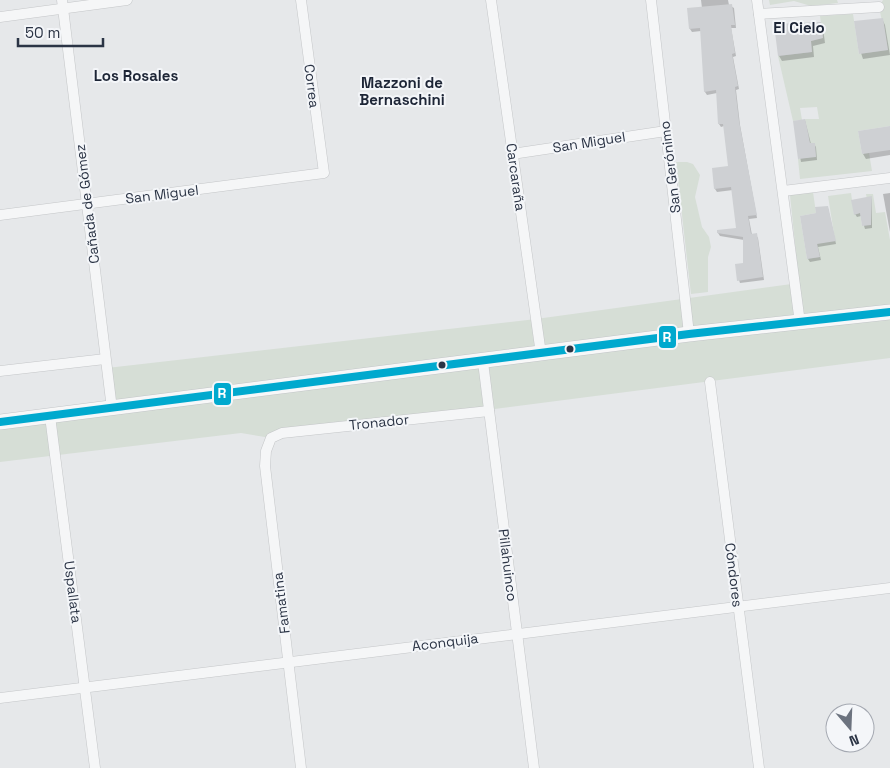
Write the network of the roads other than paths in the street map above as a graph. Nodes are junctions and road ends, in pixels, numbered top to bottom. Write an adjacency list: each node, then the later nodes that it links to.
1 (127, 0): 6 (street)
2 (301, 0): 12 (street, Correa)
3 (490, 0): 11 (street, Carcaraña)
4 (651, 0): 10 (street, San Gerónimo)
5 (757, 0): 8 (street)
6 (63, 4): 9 (street); 15 (street, Cañada de Gómez)
7 (879, 7): 8 (street)
8 (759, 14): 14 (street)
9 (0, 17)
10 (666, 131): 11 (street, San Miguel); 19 (street, San Gerónimo)
11 (512, 154): 20 (street, Carcaraña)
12 (324, 173): 15 (street, San Miguel)
13 (890, 178): 14 (street)
14 (783, 191): 18 (street)
15 (87, 204): 16 (street, San Miguel); 21 (street, Cañada de Gómez)
16 (0, 215)
17 (890, 312): 18 (main road)
18 (800, 322): 19 (main road)
19 (689, 334): 20 (main road)
20 (541, 354): 22 (main road)
21 (106, 359): 23 (street); 25 (street, Cañada de Gómez)
22 (483, 362): 25 (main road); 26 (street, Pillahuinco)
23 (0, 371)
24 (710, 382): 31 (street, Cóndores)
25 (112, 408): 27 (main road)
26 (489, 410): 29 (street, Tronador); 32 (street, Pillahuinco)
27 (50, 416): 28 (main road); 34 (street, Uspallata)
28 (0, 422)
29 (271, 438): 33 (street, Famatina)
30 (890, 588): 31 (street, Aconquija)
31 (738, 606): 32 (street, Aconquija); 39 (street, Cóndores)
32 (517, 634): 33 (street, Aconquija); 38 (street, Pillahuinco)
33 (288, 661): 34 (street, Aconquija); 37 (street, Famatina)
34 (85, 688): 35 (street, Aconquija); 36 (street, Uspallata)
35 (0, 698)
36 (95, 768)
37 (301, 768)
38 (534, 768)
39 (758, 768)

